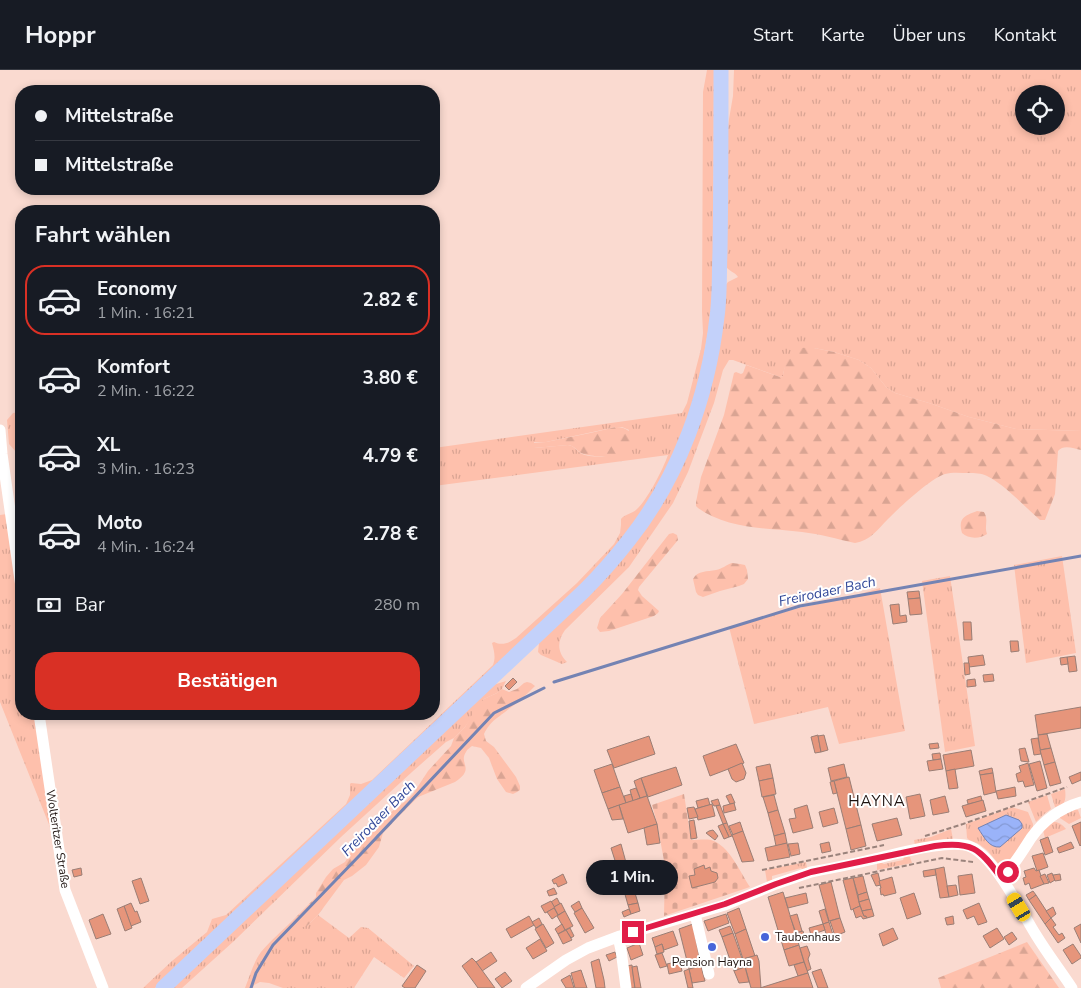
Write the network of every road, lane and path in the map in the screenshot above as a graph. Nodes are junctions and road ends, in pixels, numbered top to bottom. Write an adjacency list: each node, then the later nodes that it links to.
1 (721, 70): 17 (main road)
2 (0, 430): 3 (street)
3 (15, 545)
4 (40, 720): 16 (street, Wolteritzer Straße)
5 (1067, 787): 7 (path)
6 (1081, 802): 11 (street)
7 (920, 837)
8 (887, 844): 10 (path)
9 (992, 865): 11 (street); 12 (path); 13 (street)
10 (762, 870)
11 (1001, 878): 20 (street)
12 (793, 889)
13 (695, 914): 14 (street); 15 (street)
14 (618, 937): 18 (street); 19 (street)
15 (710, 974)
16 (103, 988)
17 (163, 988)
18 (526, 988)
19 (626, 988)
20 (1072, 988)

